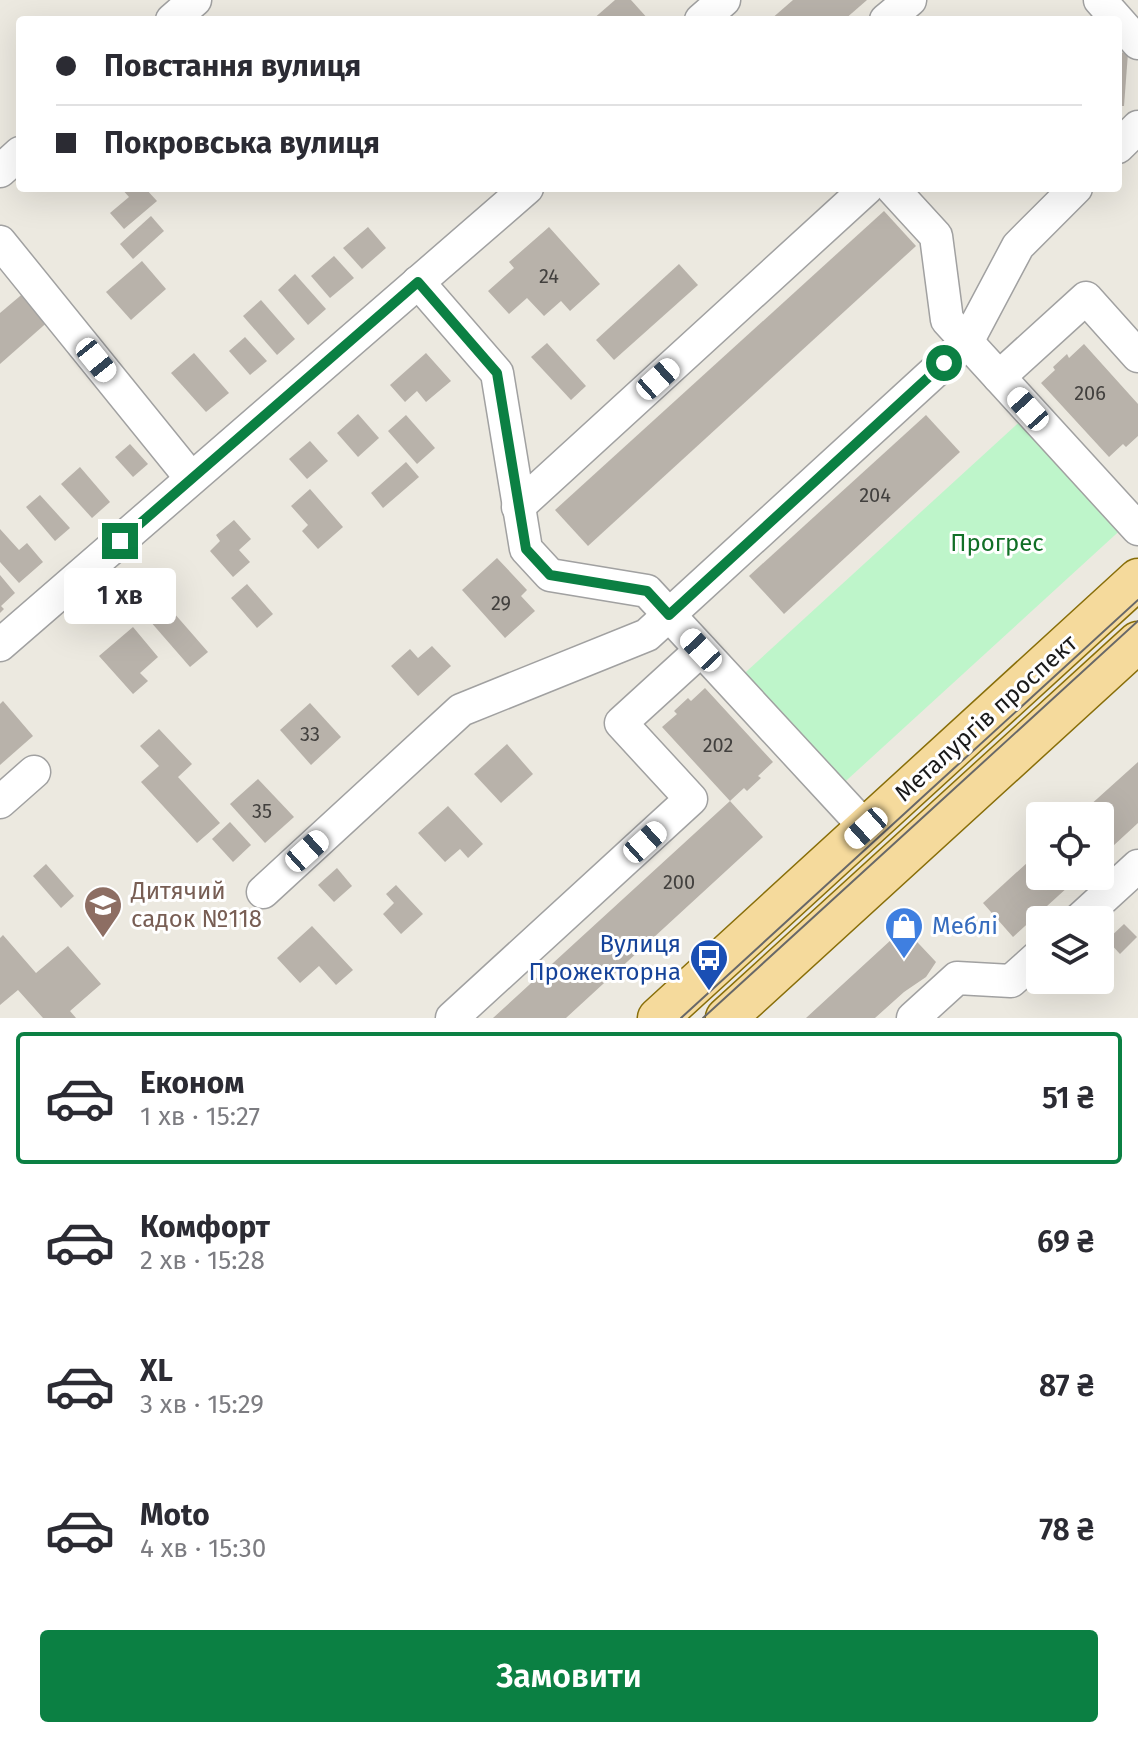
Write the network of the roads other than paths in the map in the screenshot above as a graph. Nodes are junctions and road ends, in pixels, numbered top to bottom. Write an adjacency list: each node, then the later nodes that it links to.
1 (195, 0): 5 (street)
2 (724, 0): 6 (street)
3 (910, 0): 7 (street)
4 (1100, 0): 8 (street)
5 (177, 16)
6 (706, 16)
7 (891, 16)
8 (1114, 16)
9 (1122, 25): 10 (street)
10 (1138, 43)
11 (1138, 127): 12 (street)
12 (1122, 143)
13 (16, 157): 14 (street)
14 (0, 171)
15 (522, 192): 20 (street)
16 (863, 192): 25 (street)
17 (896, 192): 21 (street)
18 (1072, 192): 21 (street)
19 (0, 242): 24 (street)
20 (418, 282): 24 (street); 25 (street)
21 (967, 342): 23 (street); 28 (street)
22 (1138, 356): 23 (street)
23 (999, 377): 26 (street)
24 (191, 478): 30 (street)
25 (518, 507): 28 (street)
26 (1138, 529)
27 (1138, 579): 34 (main road, Металургів проспект)
28 (669, 615): 31 (street); 37 (street)
29 (1138, 642): 35 (main road, Металургів проспект)
30 (0, 645)
31 (701, 650): 34 (street); 40 (street)
32 (34, 772): 33 (street)
33 (0, 802)
34 (866, 828): 35 (main road); 41 (main road, Металургів проспект)
35 (897, 862): 42 (main road, Металургів проспект)
36 (1138, 866): 38 (street)
37 (263, 892)
38 (1094, 906)
39 (1026, 968): 43 (street)
40 (452, 1018)
41 (658, 1018)
42 (726, 1018)
43 (913, 1018)

